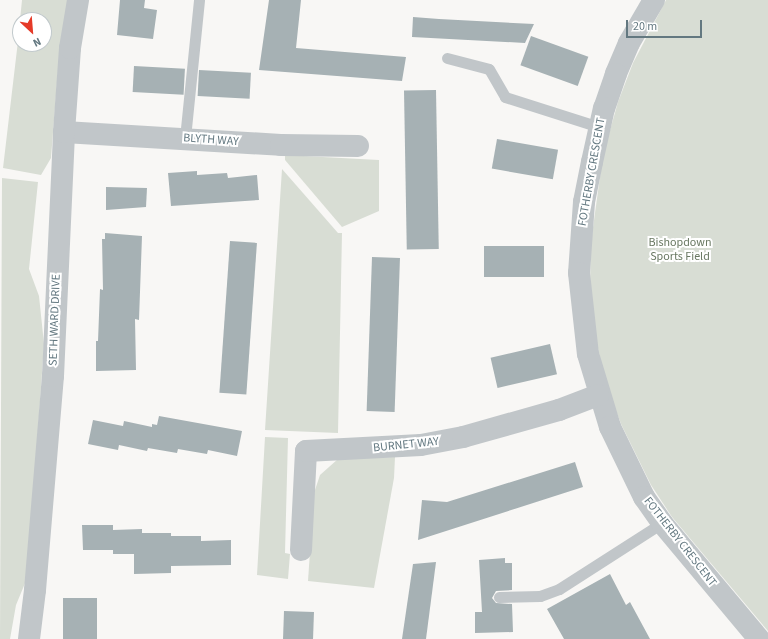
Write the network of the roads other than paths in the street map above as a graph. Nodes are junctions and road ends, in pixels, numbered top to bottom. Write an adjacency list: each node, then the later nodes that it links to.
1 (78, 0): 6 (street, SETH WARD DRIVE)
2 (199, 0): 7 (lane)
3 (654, 0): 5 (street, FOTHERBY CRESCENT)
4 (447, 58): 5 (lane)
5 (599, 127): 9 (street, FOTHERBY CRESCENT)
6 (64, 132): 7 (street, BLYTH WAY); 13 (street, SETH WARD DRIVE)
7 (185, 138): 8 (street, BLYTH WAY)
8 (358, 146)
9 (598, 395): 10 (street, FOTHERBY CRESCENT); 11 (street, BURNET WAY)
10 (662, 523): 12 (lane); 14 (street, FOTHERBY CRESCENT)
11 (301, 550)
12 (499, 597)
13 (29, 639)
14 (759, 639)

